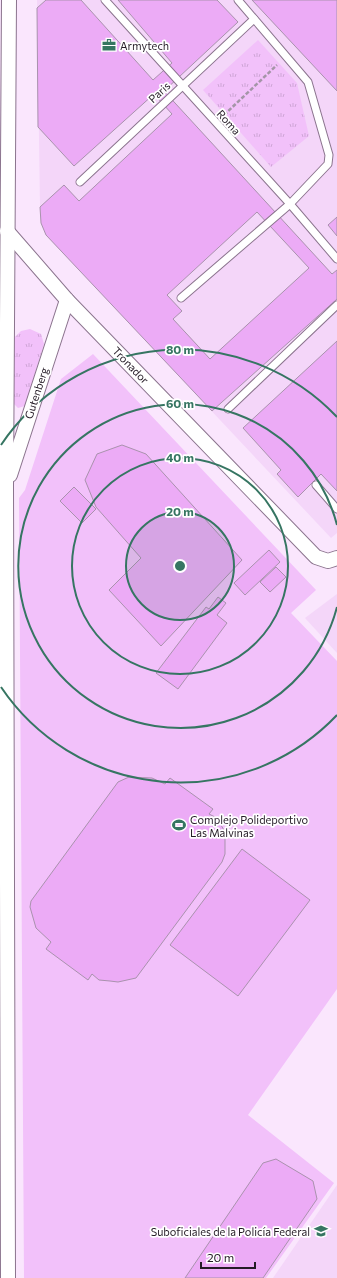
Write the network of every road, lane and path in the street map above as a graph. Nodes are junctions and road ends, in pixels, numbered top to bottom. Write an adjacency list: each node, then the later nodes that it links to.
1 (9, 0): 10 (street, Gutenberg)
2 (105, 0): 6 (lane, Roma)
3 (238, 0): 4 (lane)
4 (254, 19): 5 (lane); 6 (lane, Paris)
5 (286, 56): 7 (path); 9 (lane)
6 (182, 86): 7 (lane, Roma); 8 (lane, Paris)
7 (216, 124): 9 (lane, Roma)
8 (80, 182)
9 (290, 204): 11 (lane, Roma); 12 (lane)
10 (7, 230): 13 (street, Tronador); 17 (street, Gutenberg)
11 (337, 259)
12 (181, 298)
13 (67, 300): 17 (street, Gutenberg); 19 (street, Tronador)
14 (337, 305): 15 (lane)
15 (228, 409)
16 (316, 485): 18 (lane)
17 (6, 486): 20 (street, Gutenberg)
18 (337, 509)
19 (333, 559)
20 (8, 1278)

